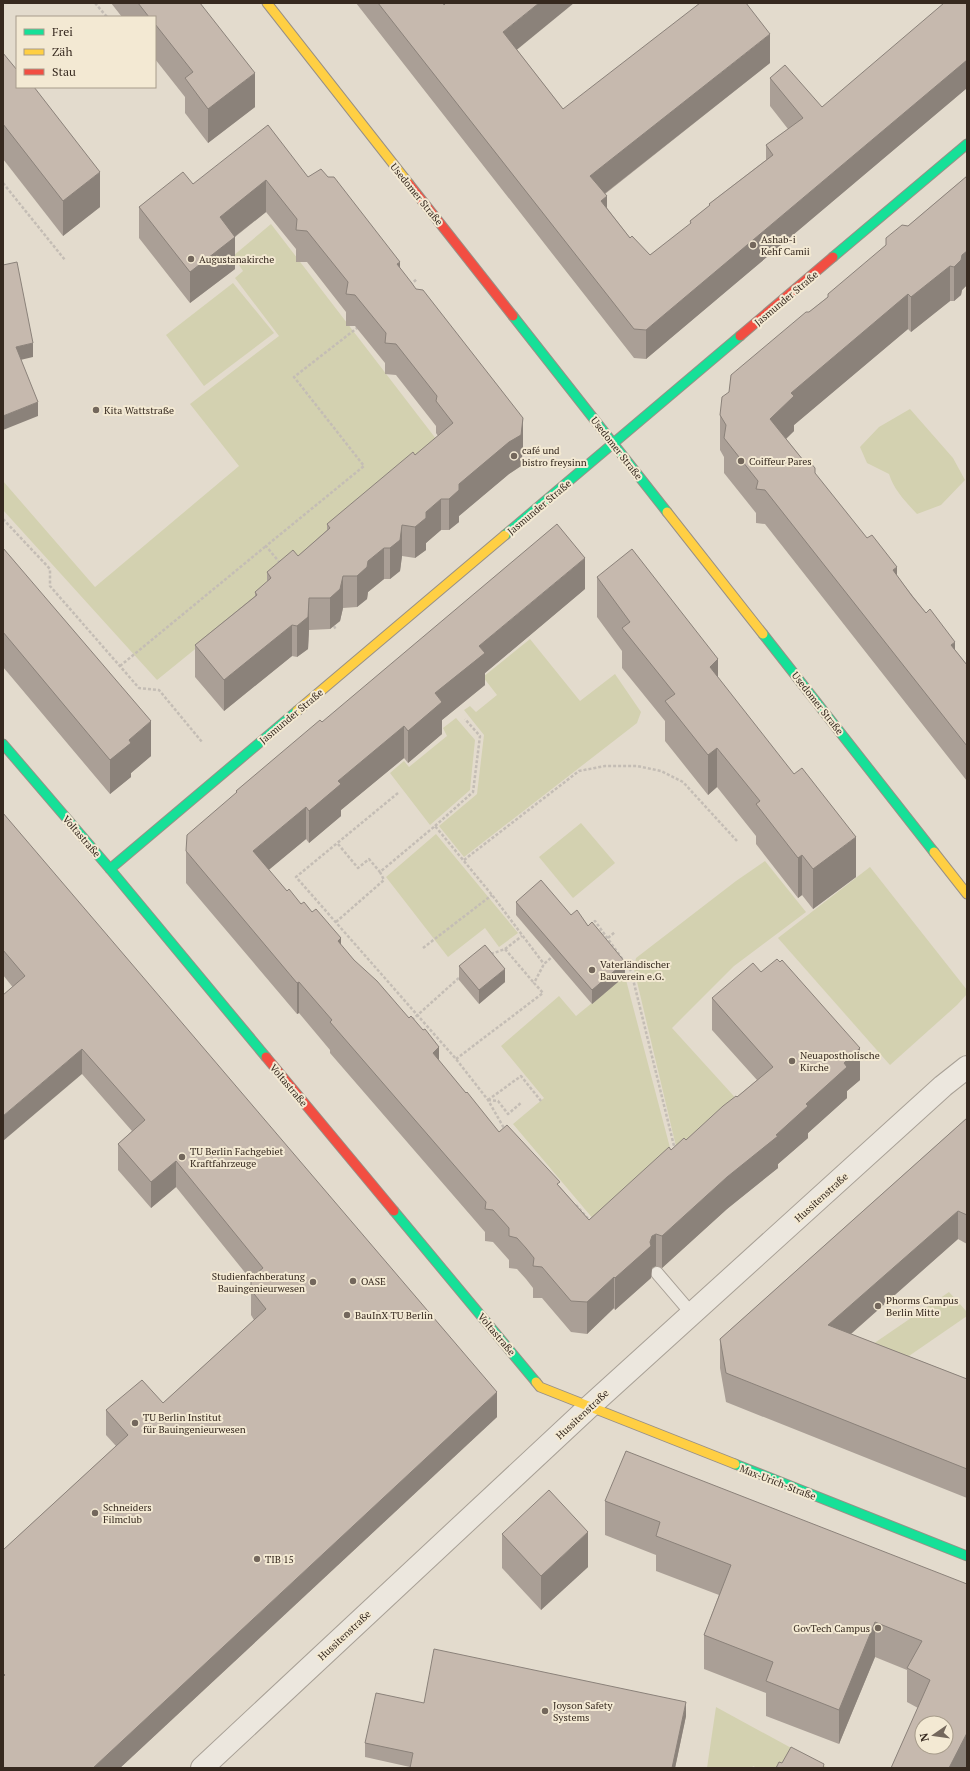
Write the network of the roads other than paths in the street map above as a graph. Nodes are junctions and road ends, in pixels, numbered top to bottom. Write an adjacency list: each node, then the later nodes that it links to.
1 (266, 3): 3 (street, Usedomer Straße)
2 (967, 144): 3 (street, Jasmunder Straße)
3 (614, 444): 5 (street, Jasmunder Straße); 6 (street, Usedomer Straße)
4 (3, 744): 5 (street, Voltastraße)
5 (110, 869): 10 (street, Voltastraße)
6 (967, 894)
7 (967, 1067): 9 (street, Hussitenstraße)
8 (657, 1273): 9 (lane)
9 (692, 1314): 10 (street, Hussitenstraße)
10 (589, 1407): 11 (street, Max-Urich-Straße); 12 (street, Hussitenstraße)
11 (967, 1556)
12 (202, 1768)

